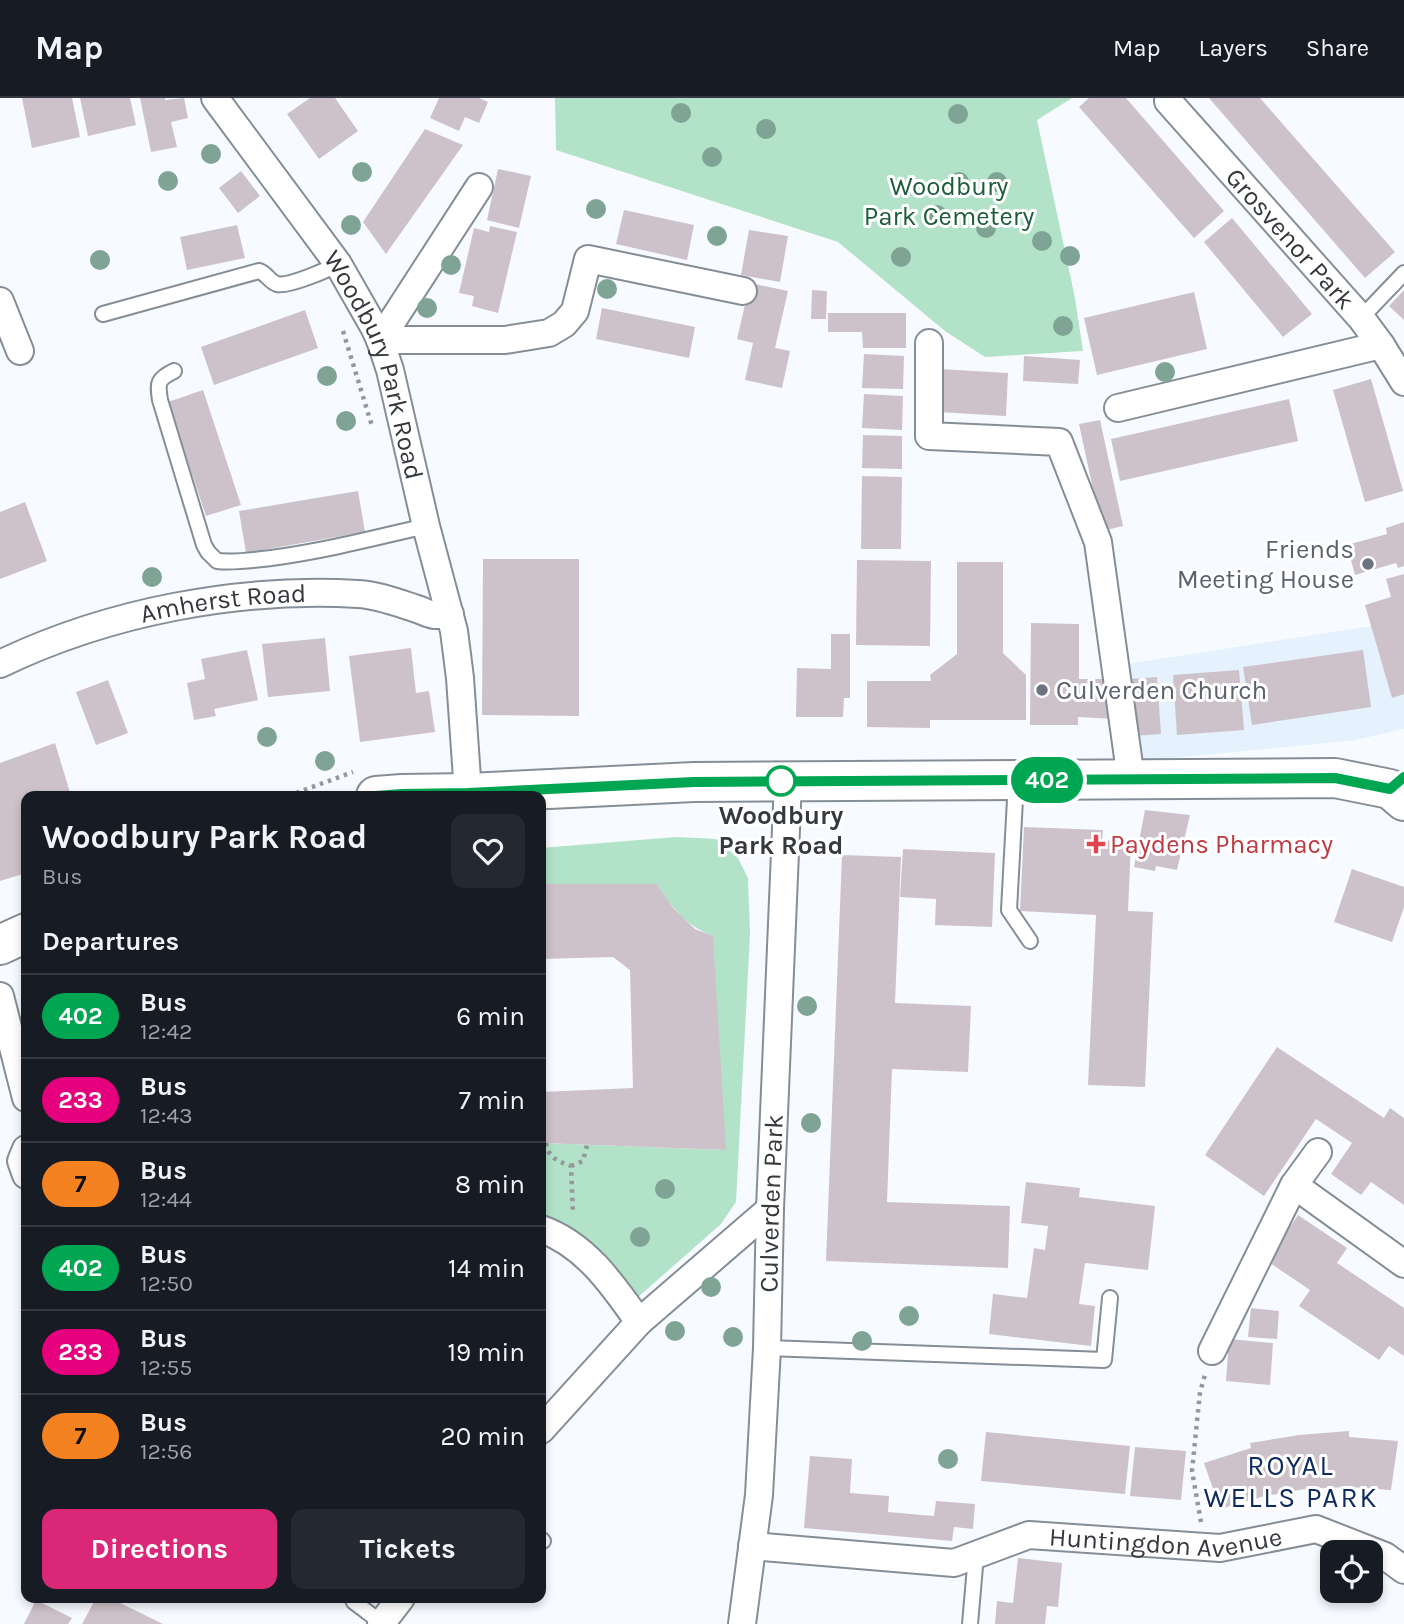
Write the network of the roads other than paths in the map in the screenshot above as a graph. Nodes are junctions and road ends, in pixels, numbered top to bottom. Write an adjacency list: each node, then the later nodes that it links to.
1 (215, 98): 4 (street, Woodbury Park Road)
2 (1168, 101): 9 (street, Grosvenor Park)
3 (479, 187): 10 (street)
4 (338, 264): 8 (lane); 10 (street, Woodbury Park Road)
5 (1404, 273): 9 (lane)
6 (743, 291): 10 (street)
7 (0, 300): 13 (street)
8 (103, 314)
9 (1361, 317): 12 (street, Grosvenor Park)
10 (380, 340): 17 (street, Woodbury Park Road)
11 (929, 342): 20 (street)
12 (1381, 345): 15 (street, Grosvenor Park); 16 (street)
13 (20, 351)
14 (174, 371): 17 (lane)
15 (1404, 382)
16 (1118, 408)
17 (426, 526): 18 (street, Woodbury Park Road)
18 (450, 614): 19 (street, Amherst Road); 25 (street, Woodbury Park Road)
19 (0, 664)
20 (1131, 779): 21 (highway); 27 (highway)
21 (1016, 780): 22 (highway); 29 (lane)
22 (788, 781): 26 (highway); 35 (street, Culverden Park)
23 (368, 783): 24 (highway)
24 (393, 791)
25 (468, 791)
26 (509, 791)
27 (1397, 795)
28 (21, 935): 30 (highway)
29 (1030, 941)
30 (0, 944)
31 (0, 996): 32 (street)
32 (21, 1074)
33 (1318, 1152): 34 (street)
34 (1294, 1185): 37 (street); 41 (street)
35 (770, 1209): 39 (street); 40 (street, Culverden Park)
36 (546, 1231): 39 (street)
37 (1404, 1264)
38 (1110, 1298): 40 (lane)
39 (639, 1322): 42 (street)
40 (767, 1348): 43 (street, Culverden Park)
41 (1212, 1351)
42 (546, 1424)
43 (752, 1546): 44 (street, Huntingdon Avenue); 49 (street, Culverden Park)
44 (976, 1555): 45 (street, Huntingdon Avenue); 50 (lane)
45 (1404, 1570)
46 (356, 1603): 48 (lane)
47 (397, 1603): 48 (street)
48 (382, 1623)
49 (742, 1624)
50 (970, 1624)

